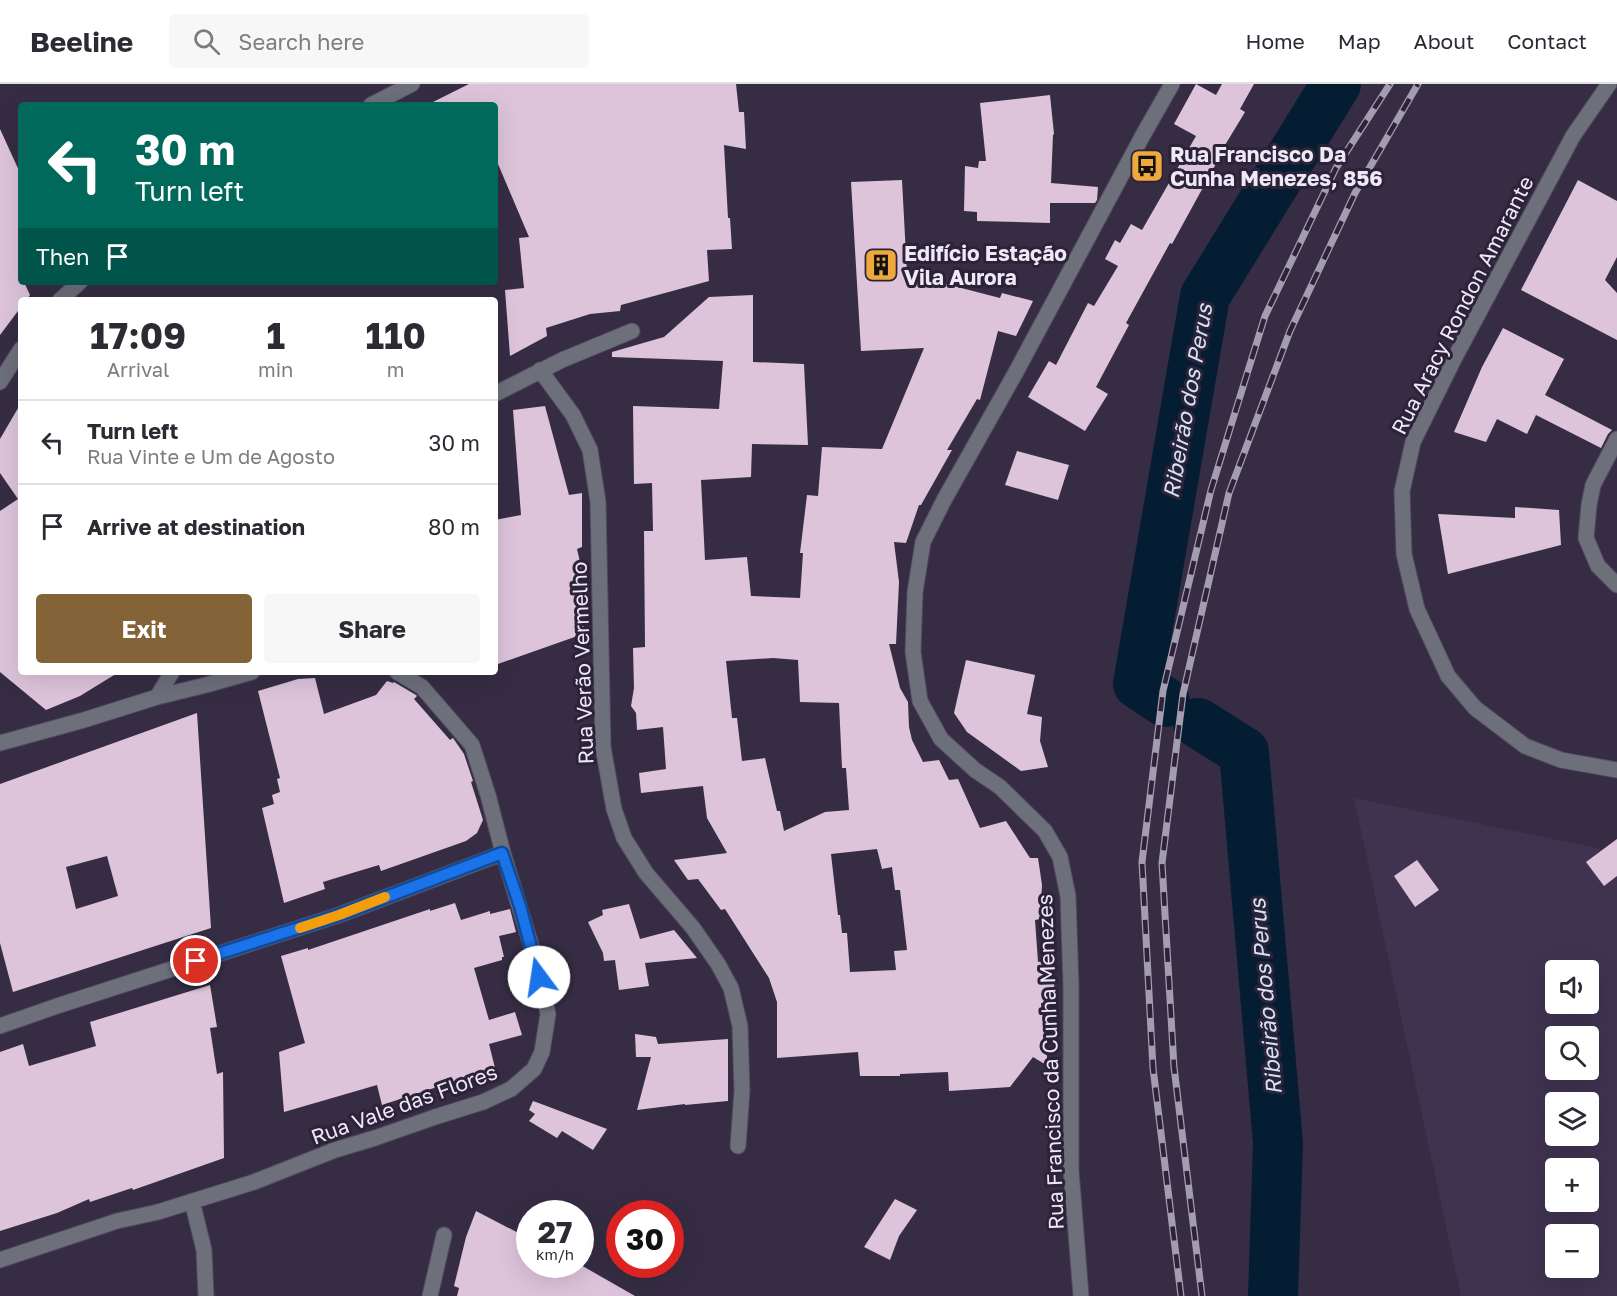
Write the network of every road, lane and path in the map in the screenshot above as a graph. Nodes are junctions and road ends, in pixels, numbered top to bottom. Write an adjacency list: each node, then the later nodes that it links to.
1 (412, 84): 4 (street)
2 (1172, 84): 28 (street, Rua Francisco da Cunha Menezes)
3 (1609, 84): 19 (street, Rua Aracy Rondon Amarante)
4 (377, 102)
5 (77, 285): 6 (street)
6 (63, 297)
7 (632, 331): 9 (street)
8 (18, 354): 10 (street)
9 (540, 370): 11 (street); 22 (street, Rua Verão Vermelho)
10 (0, 382)
11 (498, 392)
12 (1617, 439): 13 (street)
13 (1617, 585)
14 (170, 675): 17 (street)
15 (241, 675): 17 (street)
16 (402, 675): 20 (street, Rua Vale das Flores)
17 (157, 697): 18 (street)
18 (0, 743)
19 (1617, 770)
20 (502, 853): 21 (street); 23 (street, Rua Vale das Flores)
21 (0, 1026)
22 (738, 1146)
23 (192, 1201): 25 (street, Rua Vale das Flores); 26 (street)
24 (444, 1235): 27 (street)
25 (0, 1260)
26 (206, 1296)
27 (430, 1296)
28 (1081, 1296)

